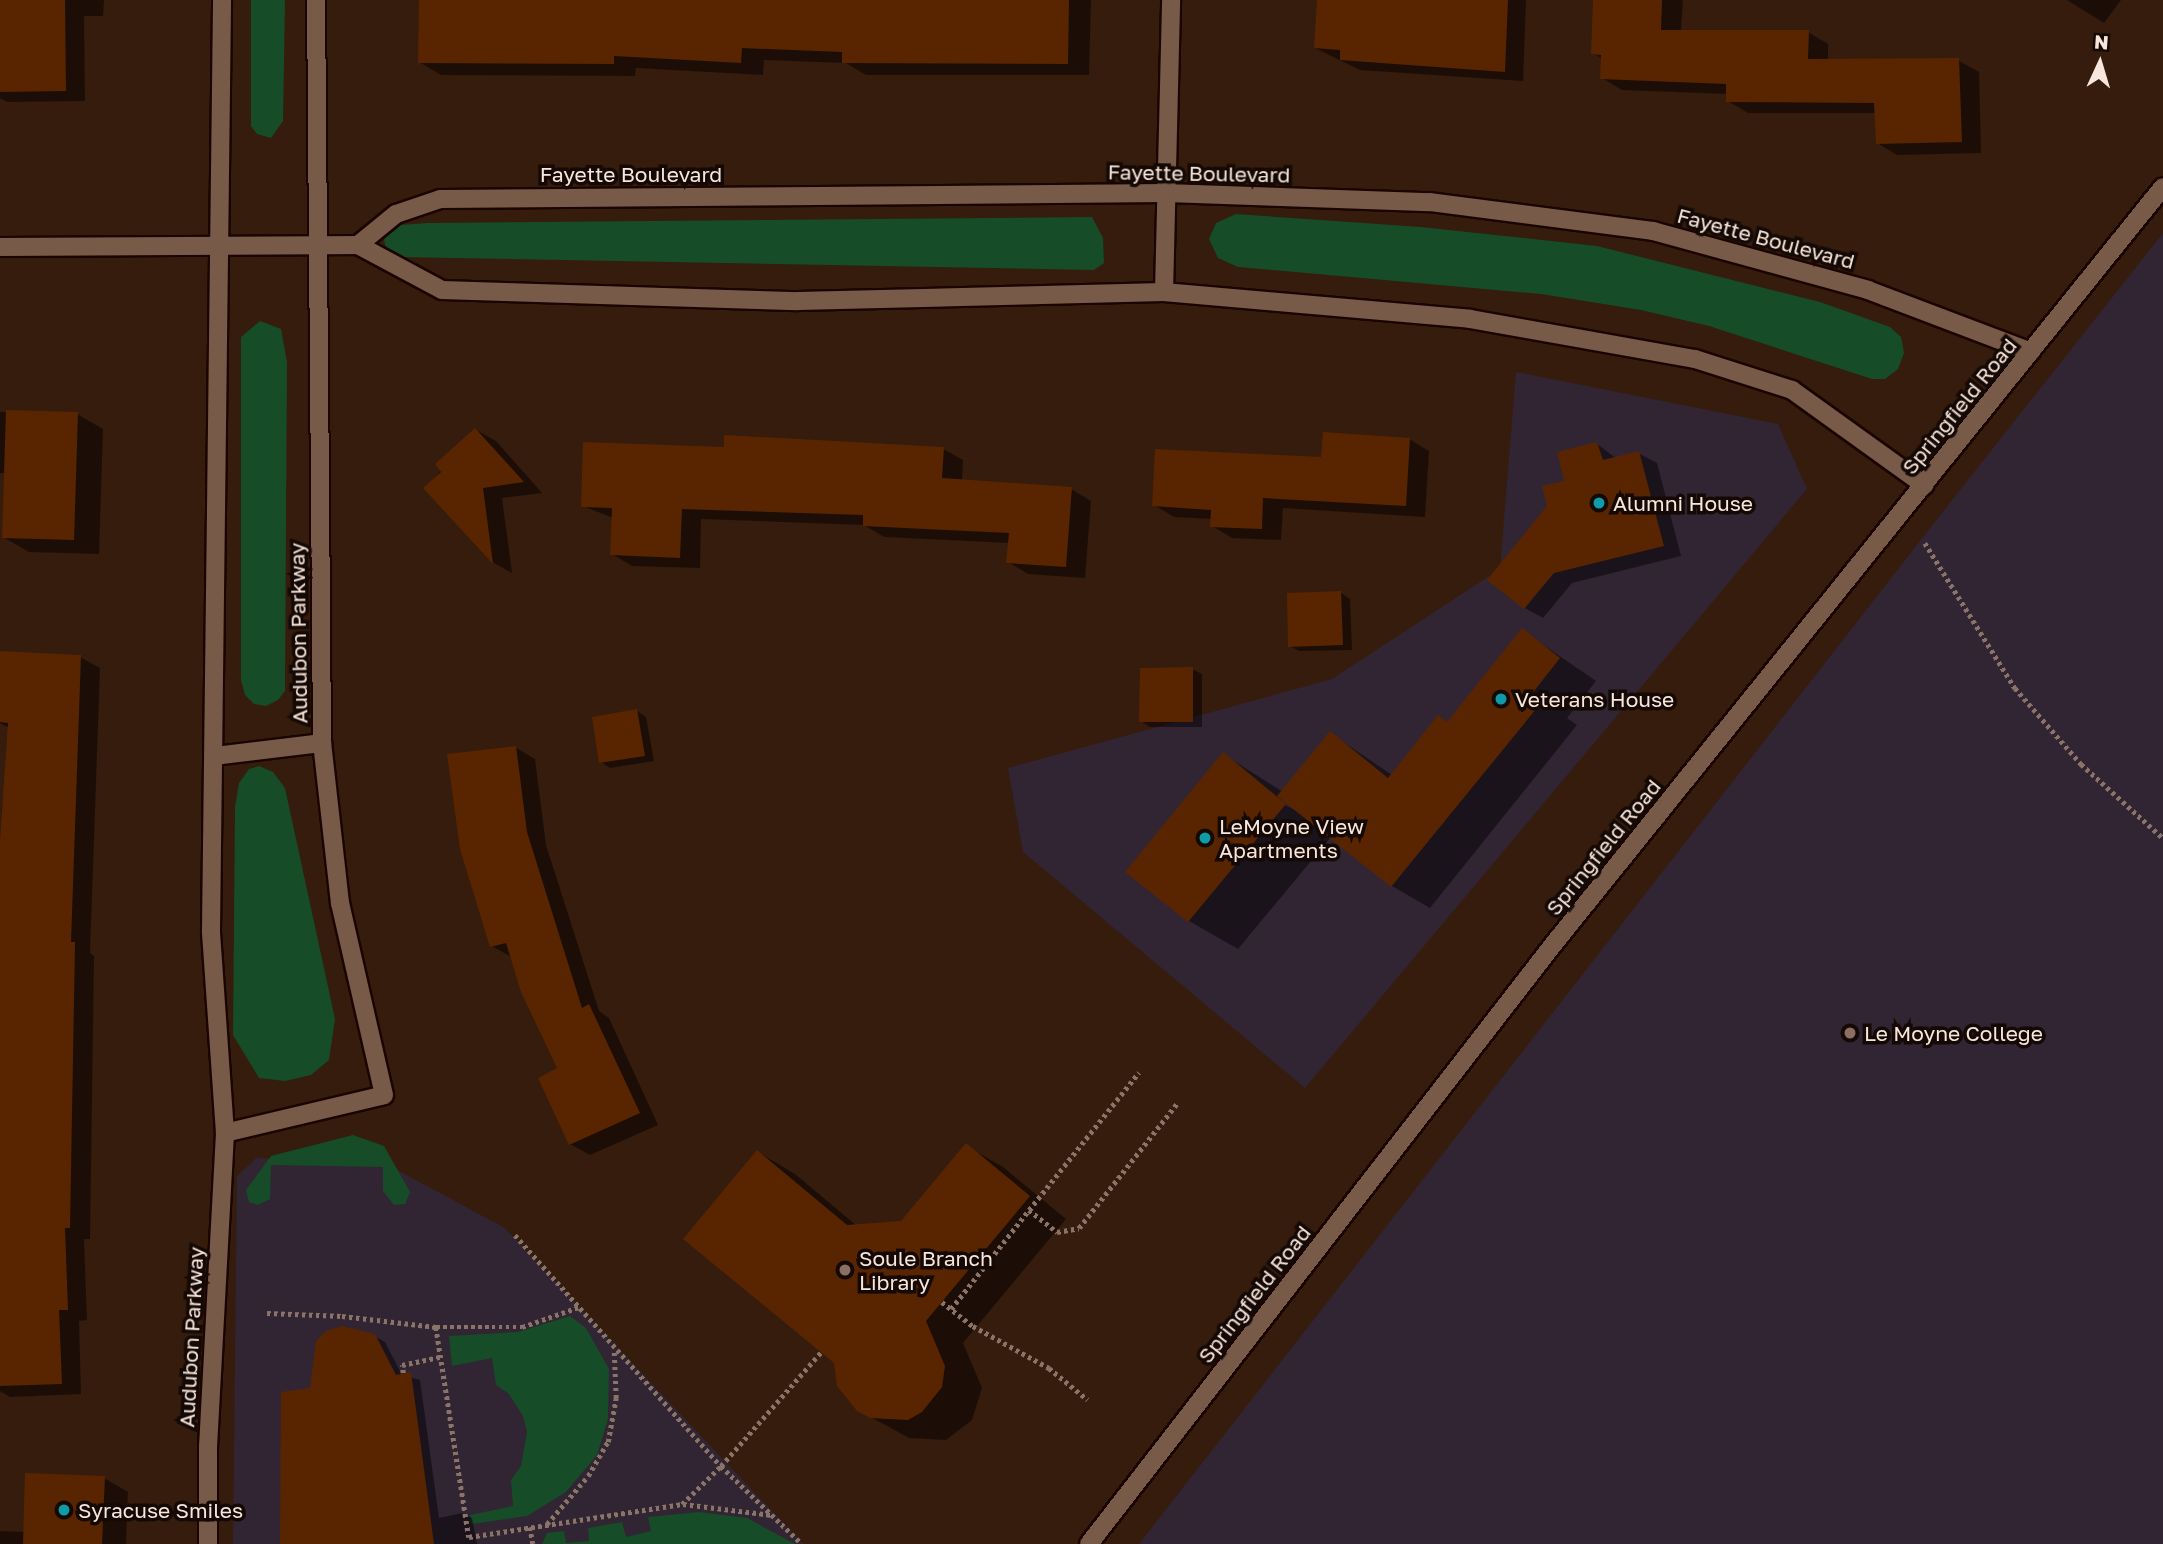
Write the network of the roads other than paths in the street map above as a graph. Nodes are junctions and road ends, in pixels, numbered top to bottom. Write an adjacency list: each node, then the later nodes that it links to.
1 (222, 0): 6 (street, Audubon Parkway)
2 (316, 0): 8 (street, Audubon Parkway)
3 (1171, 0): 5 (street)
4 (2163, 187): 11 (street, Springfield Road)
5 (1167, 193): 7 (street, Fayette Boulevard); 10 (street); 11 (street, Fayette Boulevard)
6 (220, 245): 8 (street); 9 (street); 14 (street, Audubon Parkway)
7 (358, 245): 8 (street); 10 (street)
8 (316, 246): 13 (street, Audubon Parkway)
9 (0, 247)
10 (1164, 292): 12 (street)
11 (2031, 352): 12 (street, Springfield Road)
12 (1924, 485): 17 (street, Springfield Road)
13 (322, 743): 14 (street); 15 (street, Audubon Parkway)
14 (214, 756): 15 (street, Audubon Parkway)
15 (225, 1133): 16 (street, Audubon Parkway)
16 (208, 1544)
17 (1089, 1544)

